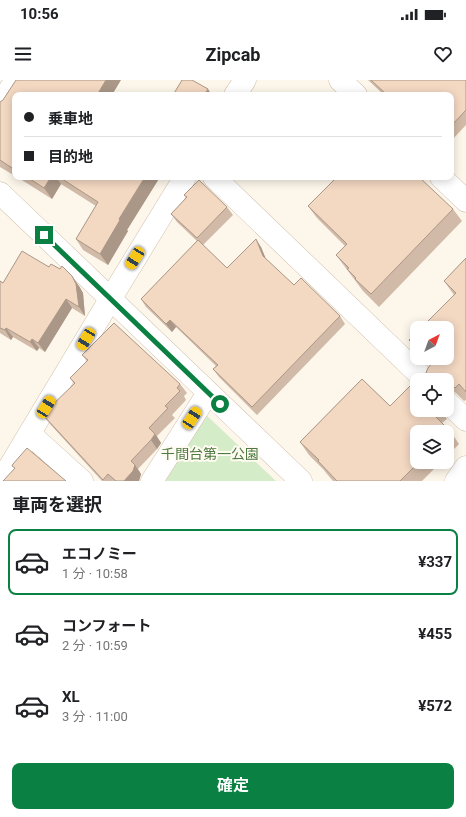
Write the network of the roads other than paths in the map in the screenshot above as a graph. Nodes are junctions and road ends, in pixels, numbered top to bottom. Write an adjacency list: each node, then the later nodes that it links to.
1 (16, 80): 6 (street)
2 (245, 80): 4 (street)
3 (340, 80): 5 (street)
4 (238, 92)
5 (353, 92)
6 (0, 104)
7 (183, 180): 12 (street)
8 (217, 180): 13 (street)
9 (444, 180): 11 (street)
10 (0, 193): 12 (street)
11 (466, 201)
12 (111, 298): 14 (street); 17 (street)
13 (417, 373)
14 (208, 393): 21 (street); 22 (street)
15 (454, 409): 16 (street)
16 (466, 420)
17 (30, 434): 19 (street); 20 (street)
18 (466, 466): 23 (street)
19 (0, 481)
20 (82, 481)
21 (152, 481)
22 (301, 481)
23 (456, 481)

